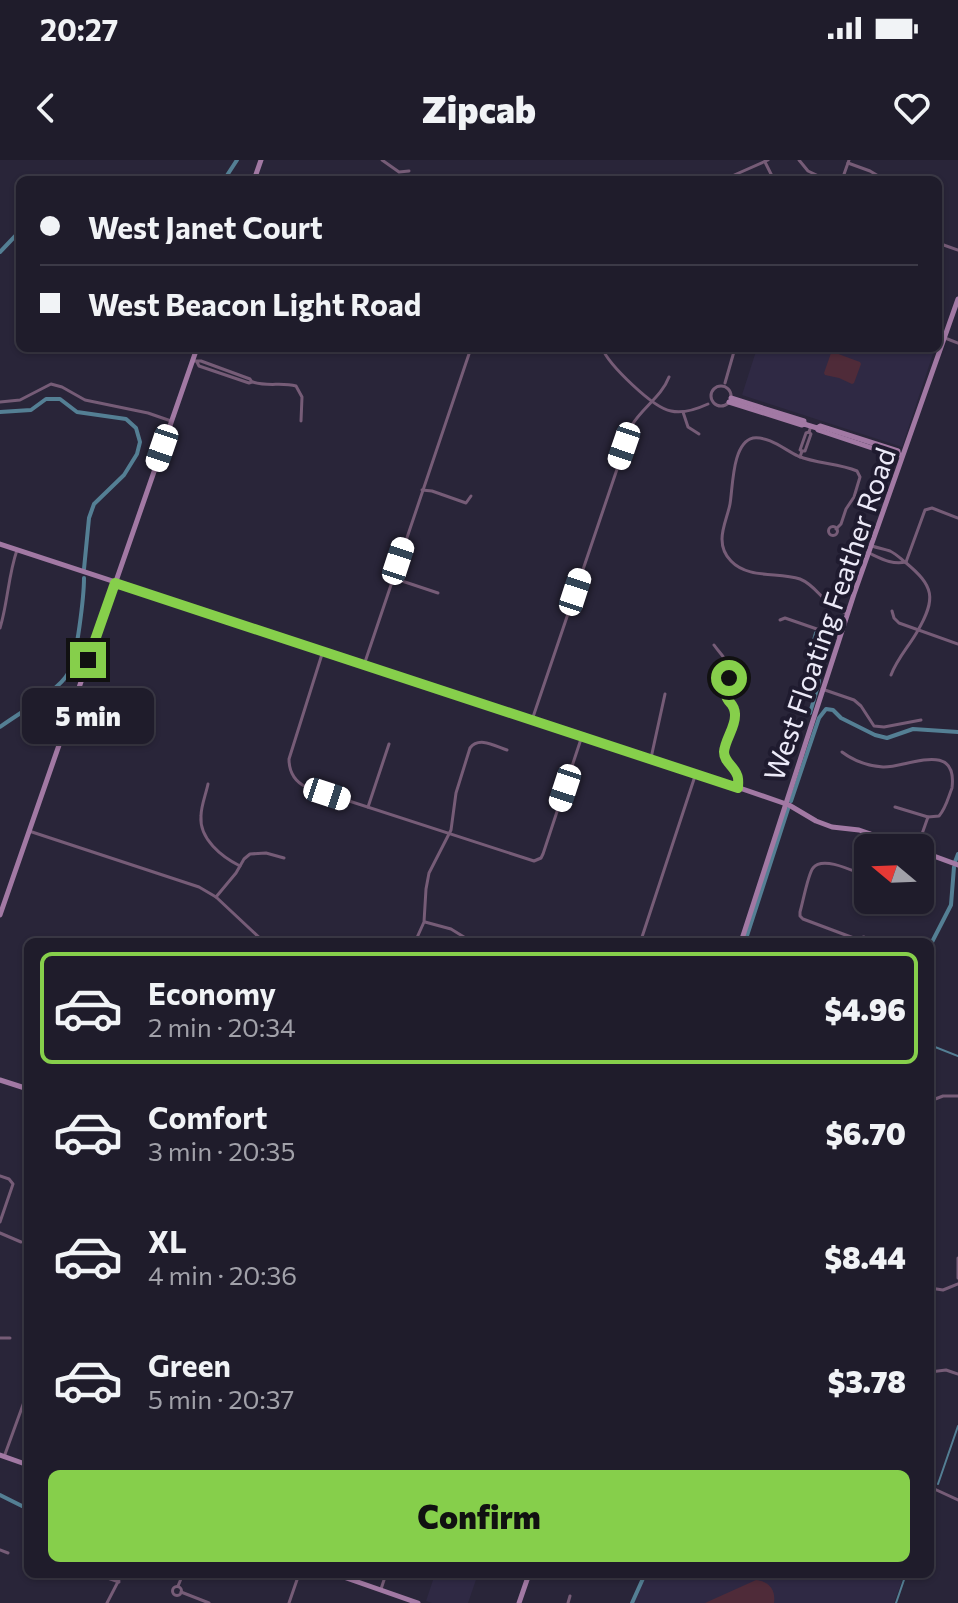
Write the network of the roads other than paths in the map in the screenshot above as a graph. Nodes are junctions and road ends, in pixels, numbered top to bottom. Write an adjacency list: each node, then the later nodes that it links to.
1 (382, 160): 5 (street)
2 (766, 160): 6 (street)
3 (799, 160): 7 (street)
4 (848, 162): 8 (street)
5 (409, 171)
6 (733, 176)
7 (819, 176)
8 (878, 176)
9 (958, 299): 10 (main road, West Floating Feather Road)
10 (945, 338): 11 (street); 12 (main road, West Floating Feather Road)
11 (958, 343)
12 (942, 346)
13 (196, 352): 18 (main road)
14 (470, 352): 34 (street)
15 (604, 352): 23 (street)
16 (734, 352): 20 (street)
17 (940, 352): 33 (main road, West Floating Feather Road)
18 (195, 361): 28 (main road); 29 (street)
19 (669, 377): 23 (street)
20 (724, 386): 21 (street); 22 (street)
21 (712, 398): 25 (street); 26 (street)
22 (730, 400): 26 (street); 30 (main road)
23 (651, 401): 27 (street); 59 (street)
24 (0, 402): 28 (street)
25 (708, 404): 26 (street); 27 (street)
26 (716, 404)
27 (683, 412): 31 (street)
28 (171, 421): 43 (main road)
29 (301, 421)
30 (810, 427): 32 (street); 33 (main road)
31 (699, 434)
32 (801, 454): 37 (street); 45 (street)
33 (900, 455): 40 (main road, West Floating Feather Road)
34 (422, 490): 35 (street); 42 (street)
35 (471, 496)
36 (958, 518): 41 (street)
37 (836, 529)
38 (0, 544): 39 (main road)
39 (17, 550): 43 (main road); 48 (street)
40 (870, 550): 41 (street); 41 (street); 45 (main road, West Floating Feather Road)
41 (906, 562): 49 (street)
42 (393, 578): 44 (street); 54 (street)
43 (115, 583): 53 (main road); 58 (main road)
44 (438, 593)
45 (848, 611): 50 (main road, West Floating Feather Road)
46 (892, 611): 49 (street)
47 (780, 620): 50 (street)
48 (0, 628)
49 (919, 629): 51 (street); 55 (street)
50 (840, 637): 56 (main road, West Floating Feather Road)
51 (958, 644)
52 (714, 645): 69 (street)
53 (323, 651): 54 (main road); 71 (street)
54 (364, 665): 59 (main road)
55 (891, 675)
56 (822, 689): 60 (street); 70 (main road, West Floating Feather Road)
57 (665, 694): 66 (street)
58 (70, 712): 61 (street); 74 (main road)
59 (532, 720): 62 (main road)
60 (921, 720)
61 (123, 731)
62 (582, 736): 66 (main road); 75 (street)
63 (389, 744): 71 (street)
64 (507, 750): 75 (street)
65 (842, 752): 73 (street)
66 (651, 758): 67 (main road)
67 (696, 773): 69 (main road); 86 (street)
68 (208, 784): 81 (street)
69 (738, 788): 70 (main road)
70 (786, 804): 76 (main road); 90 (main road, West Floating Feather Road)
71 (368, 807): 75 (street)
72 (895, 807): 73 (street)
73 (928, 817): 77 (street)
74 (29, 831): 83 (street); 84 (main road)
75 (450, 834): 85 (street)
76 (872, 834)
77 (922, 834)
78 (934, 856): 80 (main road)
79 (284, 858): 81 (street)
80 (958, 865)
81 (240, 866): 83 (street)
82 (854, 872): 91 (street)
83 (216, 897): 87 (street)
84 (0, 915)
85 (424, 922): 88 (street); 89 (street)
86 (642, 937)
87 (260, 938)
88 (417, 938)
89 (466, 938)
90 (742, 938)
91 (852, 938)
92 (0, 1080): 93 (main road)
93 (24, 1088)
94 (958, 1096): 95 (street)
95 (934, 1099)
96 (0, 1176): 97 (street)
97 (0, 1222)
98 (0, 1233): 99 (street)
99 (21, 1242)
100 (958, 1258): 101 (street)
101 (958, 1278)
102 (958, 1284): 103 (street)
103 (934, 1289)
104 (0, 1338): 105 (street)
105 (10, 1338)
106 (934, 1371): 107 (street)
107 (958, 1374)
108 (24, 1401): 109 (street)
109 (2, 1456): 110 (main road)
110 (24, 1464)
111 (934, 1489): 112 (street)
112 (958, 1500)
113 (0, 1550): 114 (street)
114 (8, 1553)
115 (108, 1578): 122 (street)
116 (120, 1578): 122 (street)
117 (181, 1578): 123 (street)
118 (298, 1578): 129 (street)
119 (346, 1578): 124 (main road)
120 (384, 1578): 124 (street)
121 (528, 1578): 131 (main road)
122 (119, 1582): 127 (street)
123 (178, 1586): 125 (street); 125 (street)
124 (380, 1590): 130 (main road)
125 (181, 1592): 128 (street)
126 (570, 1596): 132 (street)
127 (107, 1603)
128 (209, 1603)
129 (289, 1603)
130 (418, 1603)
131 (519, 1603)
132 (568, 1603)

